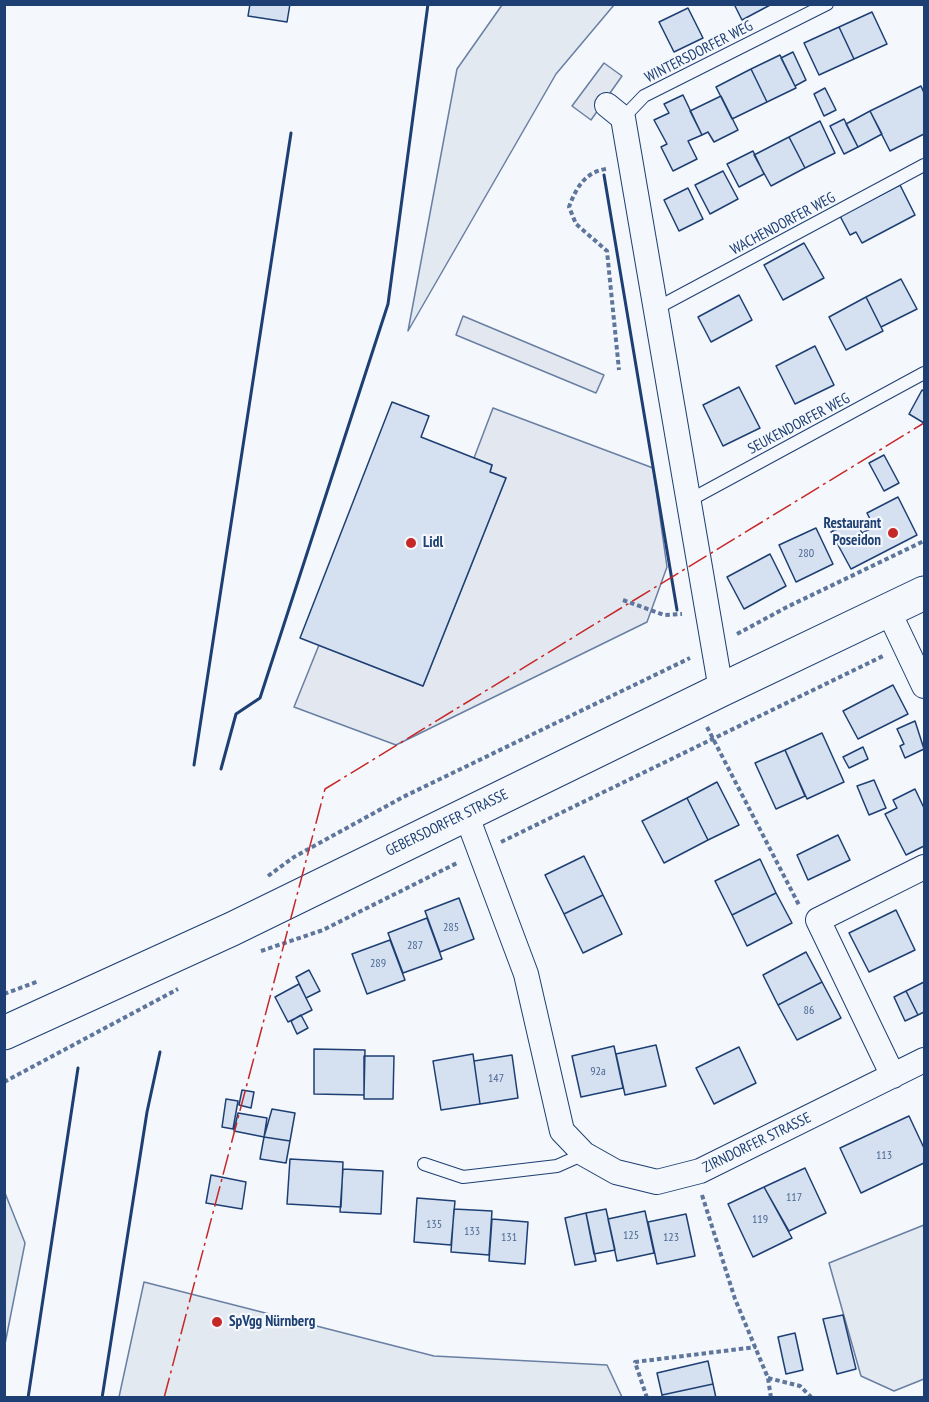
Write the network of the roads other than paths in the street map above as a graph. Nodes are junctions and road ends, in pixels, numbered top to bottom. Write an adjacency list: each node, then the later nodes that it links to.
1 (827, 4): 2 (lane, WINTERSDORFER WEG)
2 (615, 112): 4 (street)
3 (924, 165): 4 (lane, WACHENDORFER WEG)
4 (655, 309): 6 (street)
5 (924, 374): 6 (lane, SEUKENDORFER WEG)
6 (688, 501): 10 (street)
7 (924, 593): 8 (main road, GEBERSDORFER STRASSE)
8 (888, 610): 9 (street); 10 (main road, GEBERSDORFER STRASSE)
9 (924, 686)
10 (708, 696): 11 (main road, GEBERSDORFER STRASSE)
11 (466, 814): 13 (main road, GEBERSDORFER STRASSE); 16 (street, ZIRNDORFER STRASSE)
12 (924, 867): 15 (street)
13 (4, 1034)
14 (924, 1060): 15 (street, ZIRNDORFER STRASSE)
15 (893, 1076): 16 (street, ZIRNDORFER STRASSE)
16 (584, 1154): 17 (lane)
17 (424, 1164)

